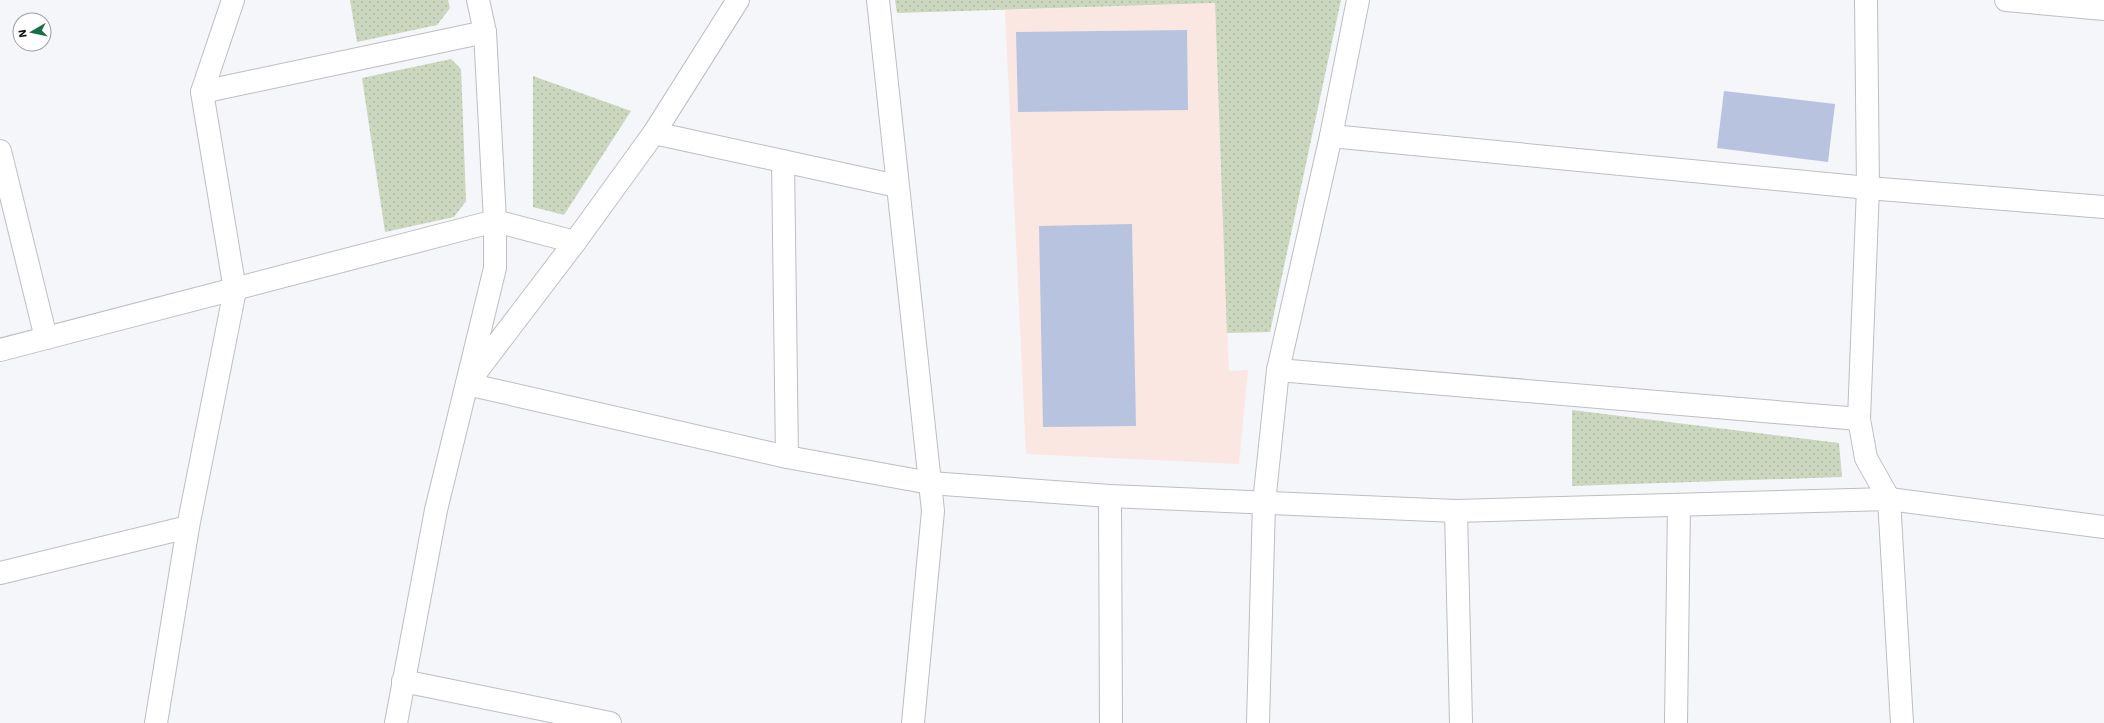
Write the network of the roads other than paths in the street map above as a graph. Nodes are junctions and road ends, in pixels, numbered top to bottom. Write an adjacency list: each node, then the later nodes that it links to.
1 (233, 0): 10 (street)
2 (478, 0): 9 (street)
3 (738, 0): 11 (street)
4 (878, 0): 15 (street)
5 (1358, 0): 12 (street)
6 (1866, 0): 16 (street)
7 (2006, 0): 8 (street)
8 (2104, 9)
9 (485, 32): 10 (street); 18 (street)
10 (202, 92): 20 (street)
11 (654, 133): 14 (street); 19 (street)
12 (1331, 136): 16 (street); 23 (street)
13 (0, 151): 21 (street)
14 (783, 161): 15 (street); 26 (street)
15 (897, 186): 27 (street)
16 (1868, 188): 17 (street); 25 (street)
17 (2104, 207)
18 (495, 221): 19 (street); 20 (street); 24 (street)
19 (575, 242): 24 (street)
20 (235, 290): 21 (street); 33 (street)
21 (46, 338): 22 (street)
22 (0, 350)
23 (1278, 370): 25 (street); 30 (street)
24 (467, 384): 26 (street); 36 (street)
25 (1859, 419): 29 (street)
26 (787, 457): 27 (street)
27 (930, 483): 28 (street); 40 (street)
28 (1110, 496): 30 (street); 41 (street)
29 (1889, 499): 31 (street); 34 (street); 45 (street)
30 (1264, 503): 32 (street); 42 (street)
31 (1679, 505): 32 (street); 44 (street)
32 (1456, 511): 43 (street)
33 (188, 527): 35 (street); 37 (street)
34 (2104, 527)
35 (0, 573)
36 (403, 681): 38 (street); 39 (street)
37 (156, 723)
38 (396, 723)
39 (610, 723)
40 (913, 723)
41 (1111, 723)
42 (1258, 723)
43 (1461, 723)
44 (1676, 723)
45 (1902, 723)

